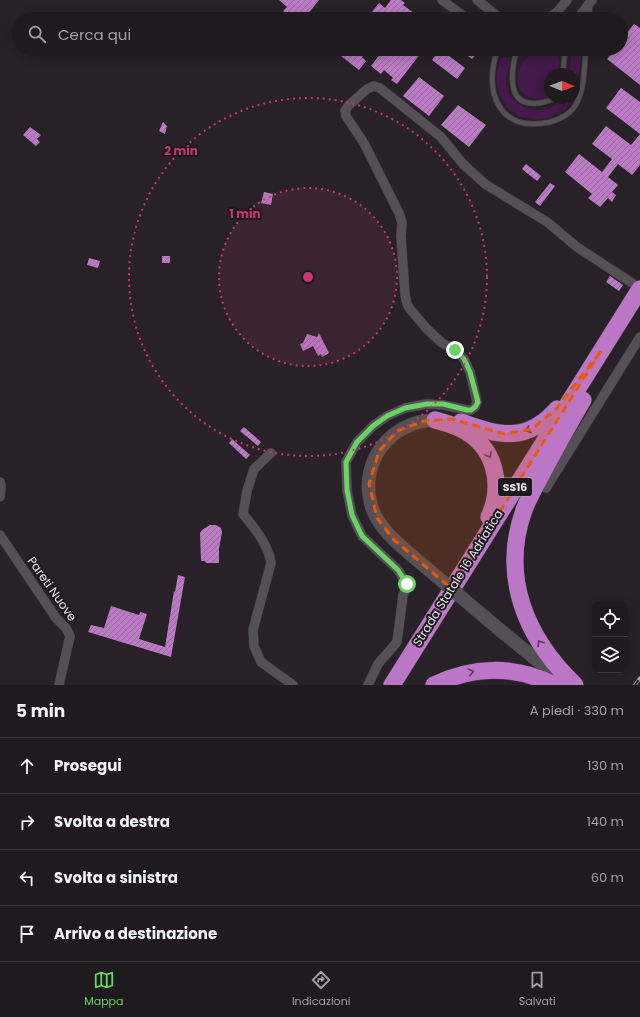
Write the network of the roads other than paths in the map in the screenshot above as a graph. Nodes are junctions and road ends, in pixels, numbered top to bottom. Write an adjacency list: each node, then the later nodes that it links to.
1 (442, 0): 5 (street)
2 (477, 0): 6 (street)
3 (567, 0): 7 (street)
4 (590, 1): 8 (street); 9 (lane)
5 (458, 12)
6 (492, 12)
7 (561, 12)
8 (583, 12)
9 (589, 12)
10 (495, 56): 13 (lane)
11 (516, 56): 15 (lane)
12 (564, 56): 14 (lane)
13 (585, 56)
14 (563, 68)
15 (544, 102)
16 (636, 286): 19 (highway, Strada Statale 16 Adriatica / SS16); 30 (street)
17 (640, 308): 20 (highway, Strada Statale 16 Adriatica / SS16)
18 (640, 337): 24 (street)
19 (601, 351): 21 (highway, SS16, one-way to 21); 27 (highway, Strada Statale 16 Adriatica / SS16)
20 (591, 384): 32 (highway, Strada Statale 16 Adriatica / SS16); 35 (highway, SS16, one-way to 20)
21 (434, 420): 27 (highway, SS16, one-way to 27); 35 (main road, bridge)
22 (271, 453): 29 (street)
23 (0, 482): 25 (street)
24 (546, 488)
25 (0, 497)
26 (0, 534): 28 (street, Pareti Nuove)
27 (456, 583): 31 (highway, Strada Statale 16 Adriatica / SS16)
28 (59, 685)
29 (294, 685)
30 (368, 685)
31 (392, 685)
32 (403, 685)
33 (434, 685): 34 (highway, one-way to 34)
34 (554, 685)
35 (572, 685)

